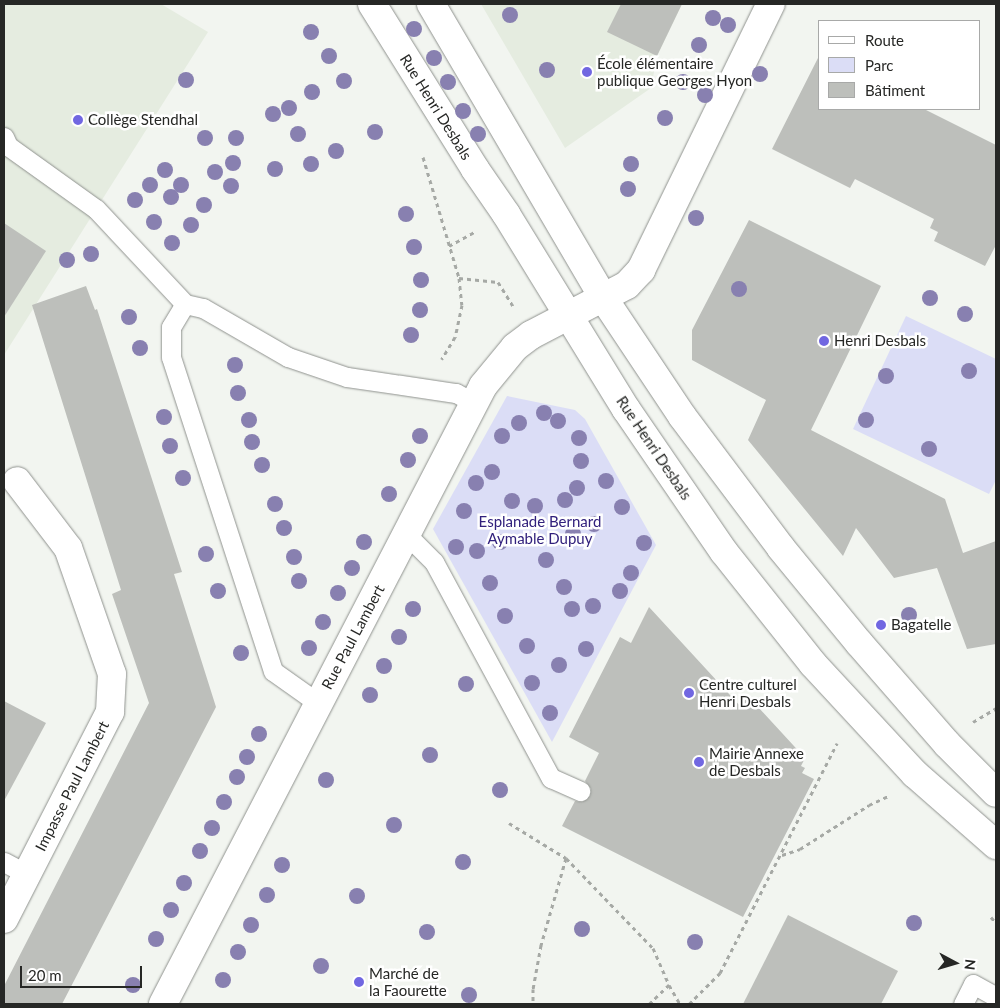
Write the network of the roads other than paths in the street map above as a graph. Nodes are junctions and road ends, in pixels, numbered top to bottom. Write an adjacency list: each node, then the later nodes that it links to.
1 (372, 4): 6 (street, Rue Henri Desbals)
2 (431, 4): 6 (street, Rue Henri Desbals)
3 (771, 4): 6 (street, Rue Paul Lambert)
4 (4, 137): 5 (lane)
5 (185, 304): 7 (lane); 10 (lane)
6 (585, 306): 7 (street, Rue Paul Lambert); 12 (street, Rue Henri Desbals); 13 (street, Rue Henri Desbals)
7 (474, 403): 9 (street, Rue Paul Lambert)
8 (18, 481): 14 (street, Impasse Paul Lambert)
9 (407, 535): 10 (street, Rue Paul Lambert); 11 (lane)
10 (318, 703): 17 (street, Rue Paul Lambert)
11 (580, 791)
12 (996, 793)
13 (996, 845)
14 (15, 868): 15 (street, Impasse Paul Lambert)
15 (4, 918)
16 (996, 997): 18 (lane)
17 (163, 1004)
18 (963, 1004)

